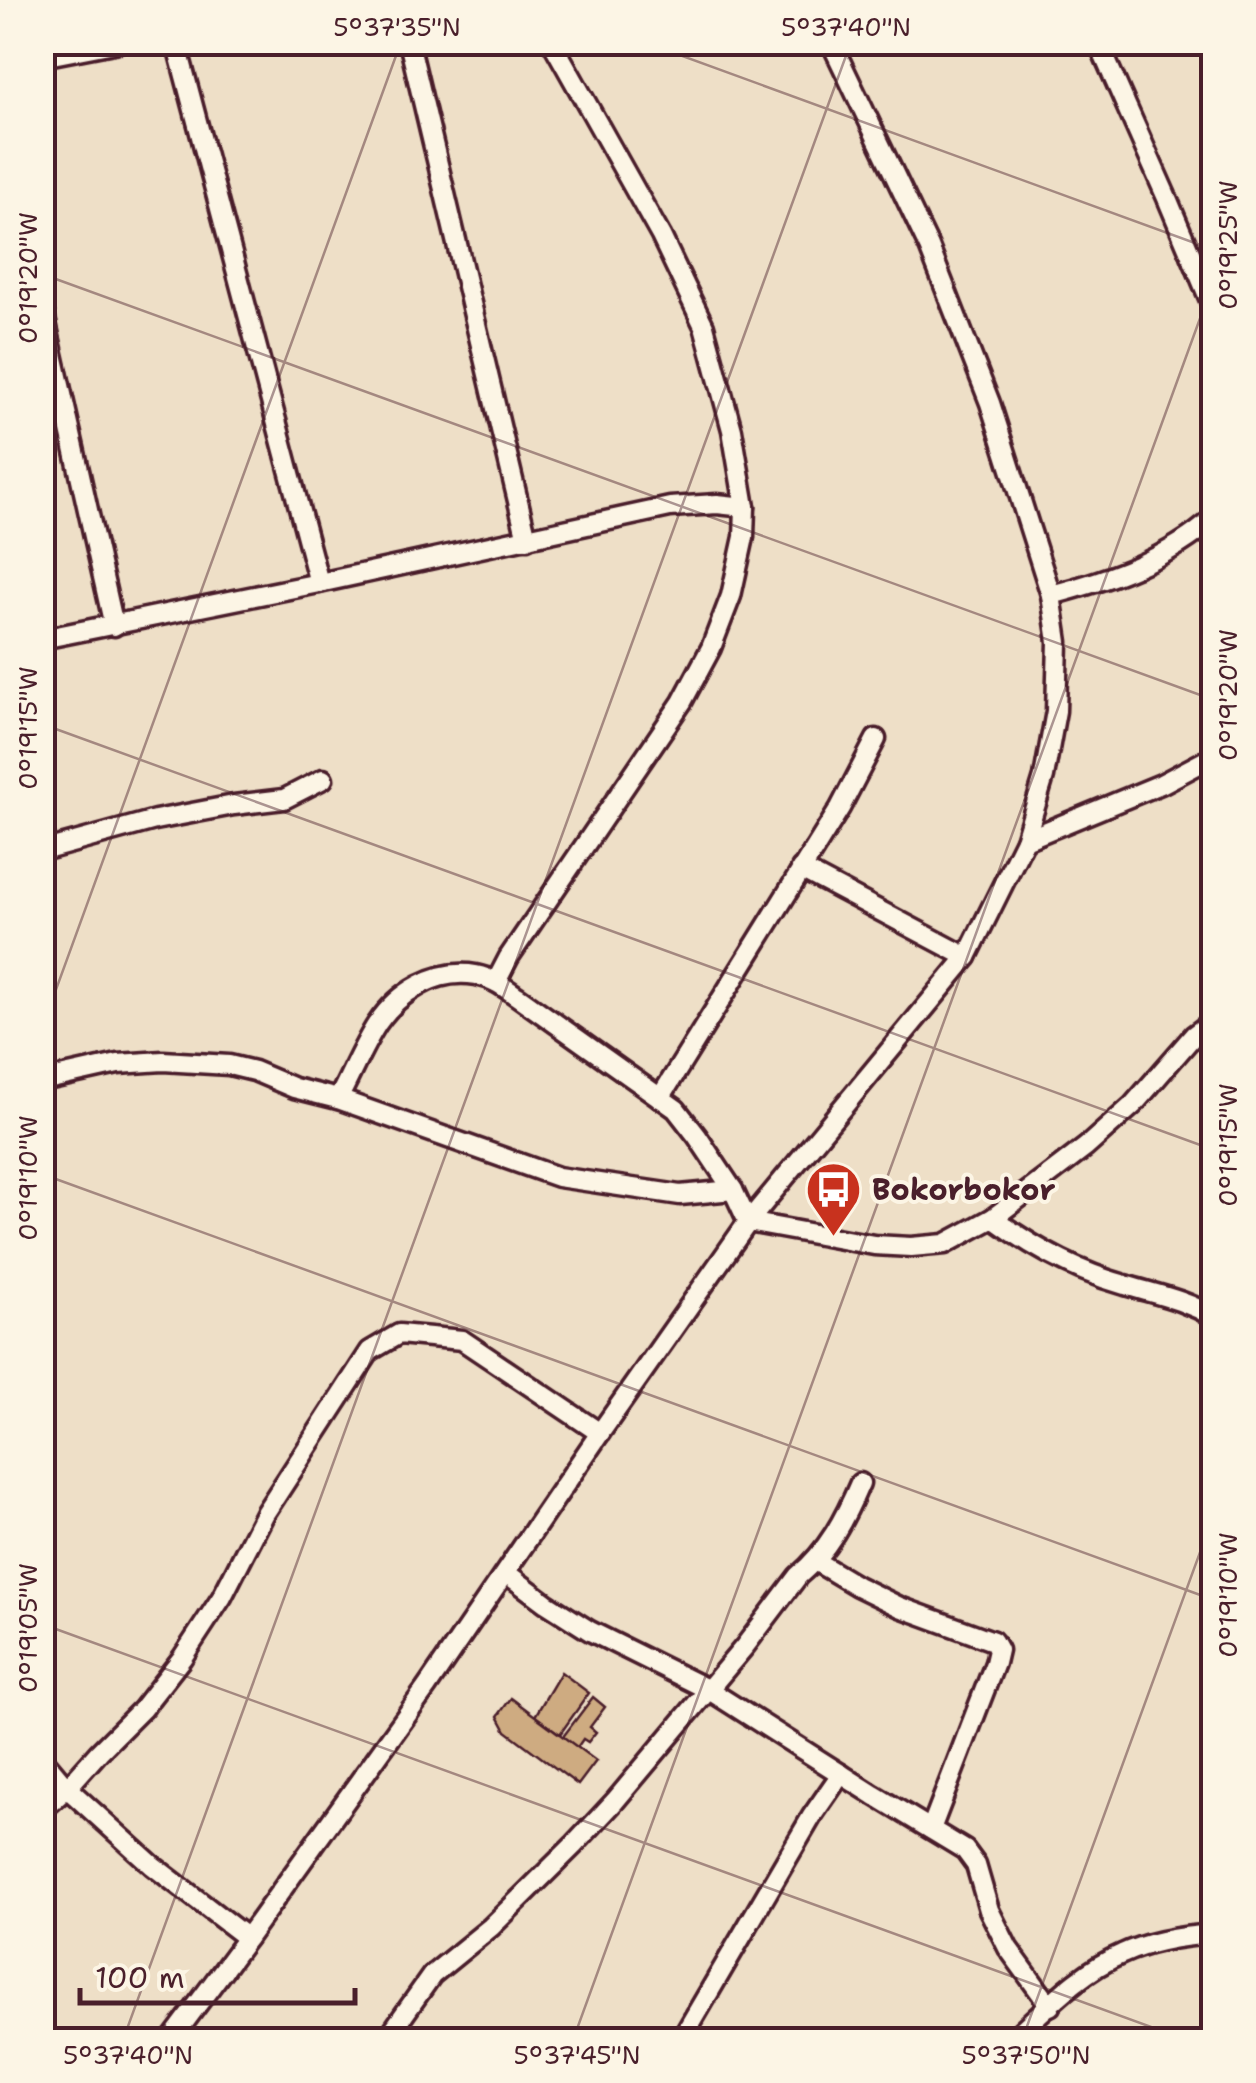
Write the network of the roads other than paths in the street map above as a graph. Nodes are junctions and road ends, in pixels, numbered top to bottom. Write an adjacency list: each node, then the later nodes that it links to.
1 (119, 42): 7 (street)
2 (176, 42): 13 (street)
3 (410, 42): 12 (street)
4 (552, 42): 10 (street)
5 (831, 42): 14 (street)
6 (1098, 42): 9 (street)
7 (42, 57)
8 (42, 305): 15 (street)
9 (1214, 310)
10 (745, 507): 12 (street); 24 (street)
11 (1214, 518): 14 (street)
12 (527, 538): 13 (street)
13 (319, 583): 15 (street)
14 (1051, 595): 20 (street)
15 (114, 626): 16 (street)
16 (42, 638)
17 (876, 739): 22 (street)
18 (1214, 756): 20 (street)
19 (323, 778): 21 (street)
20 (1025, 840): 23 (street)
21 (42, 851)
22 (801, 869): 23 (street); 27 (street)
23 (967, 957): 31 (street)
24 (496, 982): 27 (street); 28 (street)
25 (1214, 1020): 30 (street)
26 (42, 1081): 28 (street)
27 (660, 1098): 29 (street)
28 (338, 1099): 29 (street)
29 (733, 1190): 31 (street)
30 (993, 1218): 31 (street); 32 (street)
31 (748, 1222): 33 (street)
32 (1214, 1317)
33 (600, 1433): 36 (street); 40 (street)
34 (860, 1482): 35 (street)
35 (815, 1562): 37 (street); 42 (street)
36 (506, 1573): 37 (street); 44 (street)
37 (709, 1690): 39 (street); 47 (street)
38 (42, 1758): 40 (street)
39 (842, 1774): 42 (street); 48 (street)
40 (68, 1788): 41 (street); 44 (street)
41 (42, 1810)
42 (931, 1829): 45 (street)
43 (1214, 1934): 45 (street)
44 (247, 1938): 46 (street)
45 (1050, 2006): 49 (street)
46 (171, 2040)
47 (386, 2040)
48 (681, 2040)
49 (1011, 2040)

